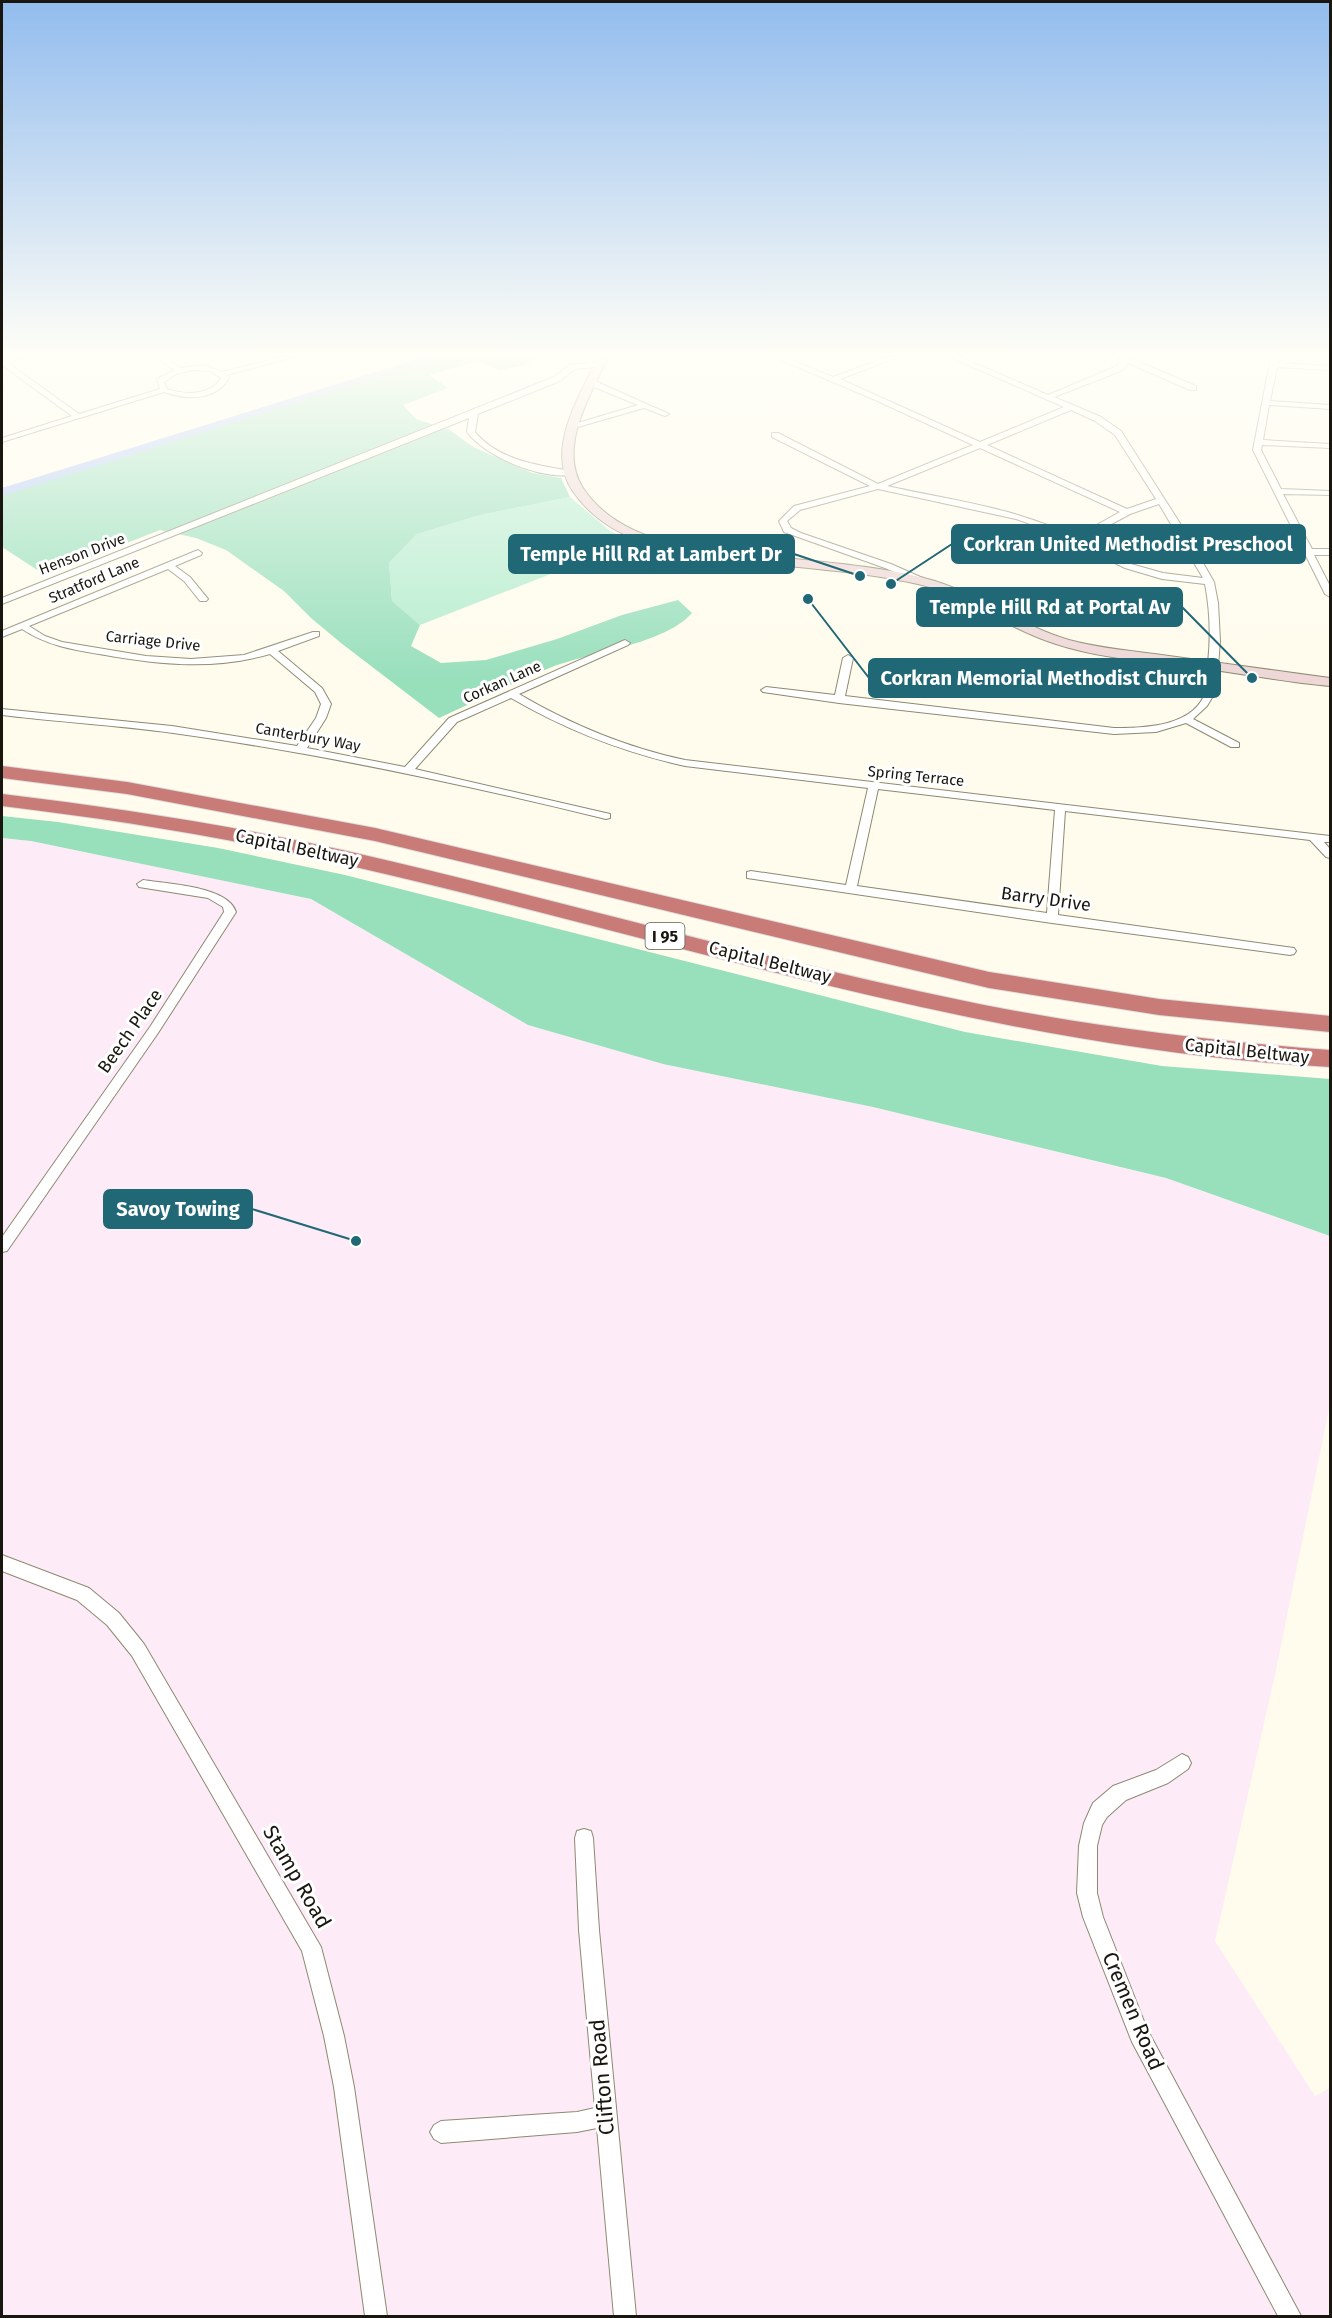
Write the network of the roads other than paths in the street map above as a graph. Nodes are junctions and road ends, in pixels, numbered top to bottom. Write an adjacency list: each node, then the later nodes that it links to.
1 (340, 465): 24 (street, Henson Drive)
2 (529, 465): 9 (street)
3 (568, 465): 9 (main road)
4 (835, 465): 10 (street)
5 (931, 465): 10 (street)
6 (1024, 465): 14 (street)
7 (1137, 465): 13 (street)
8 (1264, 465): 11 (street)
9 (568, 473): 20 (main road)
10 (878, 487): 15 (street); 20 (street)
11 (1276, 490): 12 (street); 16 (street)
12 (1330, 493)
13 (1159, 501): 14 (street); 21 (street)
14 (1127, 512): 15 (street)
15 (1075, 540): 21 (street)
16 (1309, 552): 17 (street); 22 (street)
17 (1330, 552)
18 (198, 553): 19 (street, Stratford Lane)
19 (169, 565): 23 (street); 25 (street, Stratford Lane)
20 (922, 581): 31 (main road)
21 (1209, 582): 31 (street)
22 (1330, 594)
23 (203, 599)
24 (2, 601)
25 (23, 626): 26 (street, Stratford Lane); 29 (street, Carriage Drive)
26 (2, 634)
27 (316, 634): 29 (street, Carriage Drive)
28 (625, 643): 36 (street, Corkan Lane)
29 (272, 651): 41 (street)
30 (848, 658): 37 (street)
31 (1213, 666): 32 (main road); 39 (street)
32 (1289, 677): 33 (main road); 34 (main road)
33 (1330, 682)
34 (1330, 688)
35 (766, 690): 37 (street)
36 (512, 694): 42 (street, Corkan Lane); 44 (street, Spring Terrace)
37 (839, 700): 39 (street)
38 (2, 712): 41 (street, Canterbury Way)
39 (1188, 720): 40 (street)
40 (1235, 745)
41 (300, 750): 42 (street, Canterbury Way)
42 (408, 770): 47 (street, Canterbury Way)
43 (2, 772): 56 (highway, Capital Beltway / I 95)
44 (873, 787): 46 (street, Spring Terrace); 53 (street)
45 (2, 800): 57 (highway, Capital Beltway / I 95)
46 (1060, 809): 48 (street, Spring Terrace); 54 (street)
47 (606, 816)
48 (1314, 837): 49 (street, Spring Terrace); 50 (street)
49 (1330, 839)
50 (1330, 855)
51 (751, 875): 53 (street, Barry Drive)
52 (143, 884): 58 (street, Beech Place)
53 (851, 890): 54 (street, Barry Drive)
54 (1052, 919): 55 (street, Barry Drive)
55 (1290, 951)
56 (1330, 1024)
57 (1330, 1059)
58 (2, 1246)
59 (2, 1563): 64 (street, Stamp Road)
60 (1182, 1763): 66 (street, Cremen Road)
61 (585, 1838): 62 (street, Clifton Road)
62 (605, 2116): 63 (street); 65 (street, Clifton Road)
63 (441, 2132)
64 (376, 2316)
65 (625, 2316)
66 (1290, 2316)

